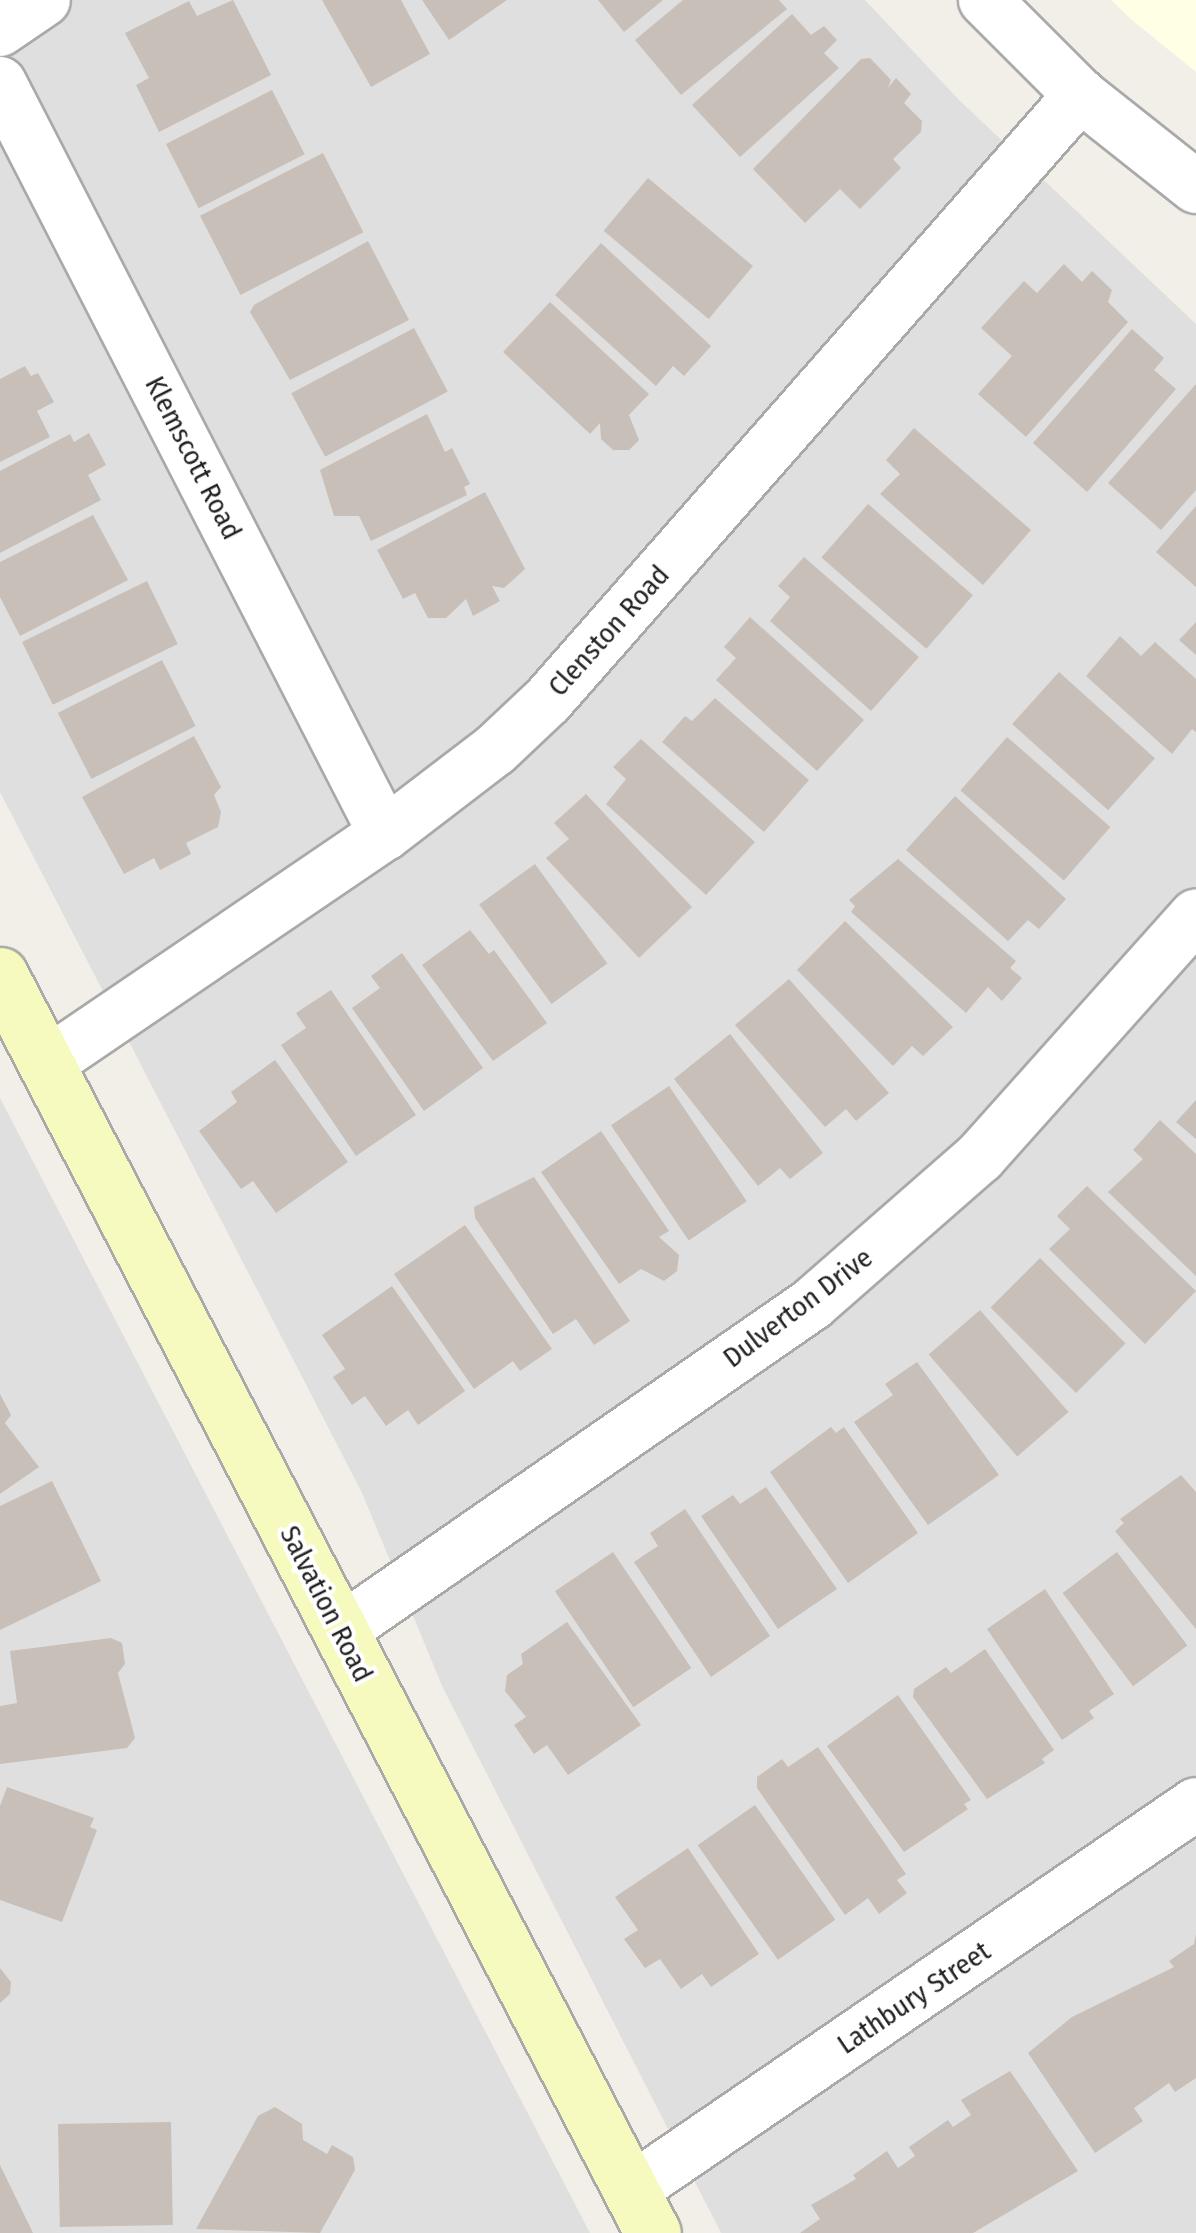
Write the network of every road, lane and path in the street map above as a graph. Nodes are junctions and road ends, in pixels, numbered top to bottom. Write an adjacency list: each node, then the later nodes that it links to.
1 (44, 0): 3 (street)
2 (985, 0): 5 (street)
3 (0, 30)
4 (0, 83): 7 (street, Klemscott Road)
5 (1080, 95): 6 (street); 7 (street, Clenston Road)
6 (1196, 188)
7 (385, 834): 10 (street, Clenston Road)
8 (1196, 915): 11 (street, Dulverton Drive)
9 (0, 975): 10 (street, Salvation Road)
10 (46, 1064): 11 (street, Salvation Road)
11 (340, 1631): 13 (street, Salvation Road)
12 (1196, 1804): 13 (street, Lathbury Street)
13 (642, 2212)

